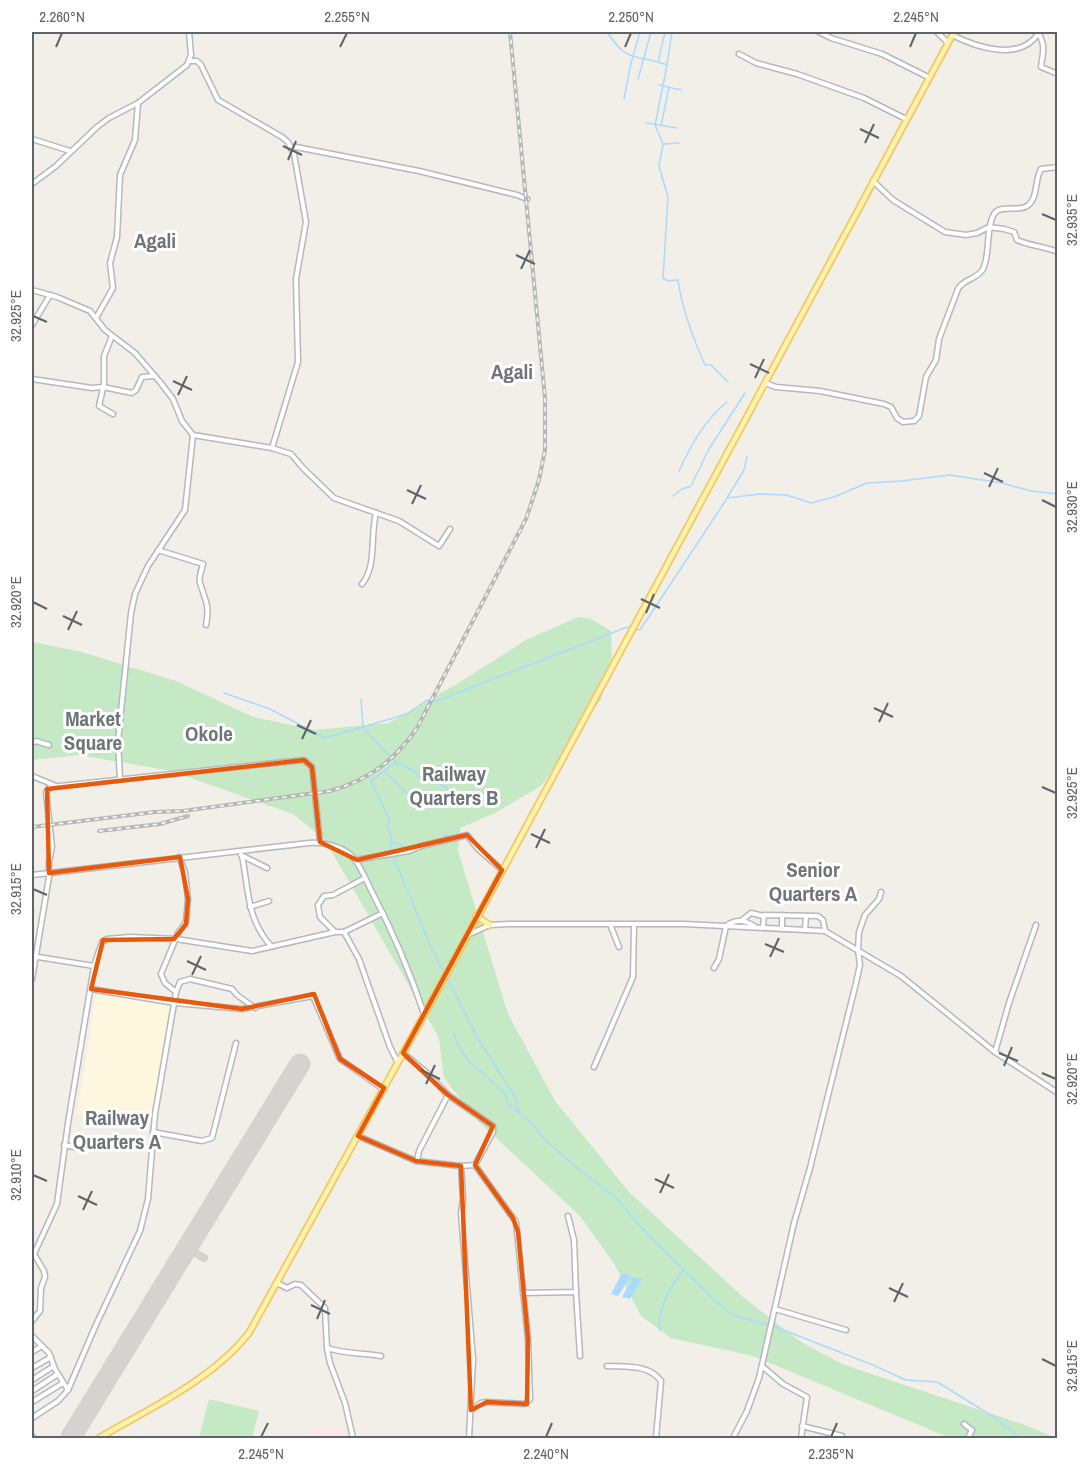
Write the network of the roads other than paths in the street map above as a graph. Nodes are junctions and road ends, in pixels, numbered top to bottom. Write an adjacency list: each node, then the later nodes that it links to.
1 (189, 32): 8 (street)
2 (819, 32): 10 (street)
3 (937, 32): 6 (street)
4 (953, 33): 5 (street); 6 (main road)
5 (1038, 33): 9 (street)
6 (947, 42): 10 (main road)
7 (739, 54): 12 (street)
8 (189, 61): 11 (street); 14 (street)
9 (1058, 75)
10 (928, 77): 12 (main road)
11 (138, 103): 15 (street); 24 (street)
12 (906, 119): 17 (main road)
13 (32, 139): 15 (street)
14 (291, 148): 19 (street); 33 (street)
15 (70, 152): 18 (street)
16 (1058, 167): 20 (street)
17 (873, 181): 20 (street); 29 (main road)
18 (32, 184)
19 (527, 199)
20 (989, 227): 21 (street); 29 (street)
21 (1058, 252)
22 (32, 290): 23 (street)
23 (50, 295): 24 (street); 25 (street)
24 (96, 318): 26 (street)
25 (32, 325)
26 (112, 336): 27 (street); 30 (street)
27 (155, 376): 30 (street); 32 (street)
28 (32, 379): 30 (street)
29 (765, 383): 52 (main road)
30 (103, 387): 31 (street)
31 (113, 414)
32 (193, 435): 33 (street); 36 (street)
33 (272, 448): 34 (street)
34 (376, 513): 35 (street); 37 (street)
35 (450, 529)
36 (158, 550): 38 (street); 44 (street)
37 (362, 584)
38 (206, 624)
39 (47, 739): 40 (street)
40 (40, 742): 41 (street); 42 (street)
41 (32, 743)
42 (49, 745)
43 (32, 776): 45 (street)
44 (120, 779): 45 (street); 46 (street)
45 (58, 786): 53 (street)
46 (320, 842): 47 (street); 50 (street)
47 (238, 850): 48 (street); 49 (street)
48 (242, 856): 51 (street); 58 (street)
49 (179, 857): 53 (street); 78 (street)
50 (355, 860): 52 (street); 55 (street)
51 (267, 868)
52 (502, 870): 62 (main road)
53 (49, 873): 54 (street); 82 (street)
54 (32, 874)
55 (365, 879): 59 (street); 75 (street)
56 (881, 892): 81 (street)
57 (269, 901): 58 (street)
58 (250, 907): 79 (street)
59 (383, 912): 76 (street); 92 (street)
60 (763, 915): 61 (street); 64 (street); 71 (street)
61 (782, 915): 63 (street); 72 (street)
62 (476, 916): 65 (main road); 77 (main road)
63 (806, 916): 73 (street); 74 (street)
64 (741, 921): 69 (street); 70 (street)
65 (490, 924): 66 (street); 77 (street)
66 (610, 924): 67 (street); 80 (street)
67 (634, 924): 69 (street); 97 (street)
68 (1036, 925): 94 (street)
69 (726, 926): 70 (street); 86 (street)
70 (756, 927): 71 (street)
71 (763, 927): 72 (street)
72 (782, 928): 73 (street)
73 (805, 930): 74 (street)
74 (825, 931): 81 (street)
75 (335, 932): 76 (street); 79 (street)
76 (344, 932): 96 (street)
77 (466, 936): 92 (main road)
78 (176, 939): 79 (street); 85 (street); 89 (street)
79 (272, 946)
80 (619, 947)
81 (858, 950): 83 (street); 84 (street)
82 (33, 956): 85 (street); 87 (street)
83 (869, 957): 84 (street); 94 (street)
84 (860, 964): 112 (street)
85 (94, 966): 88 (street)
86 (714, 968)
87 (32, 979)
88 (91, 989): 90 (street); 103 (street)
89 (176, 992): 90 (street); 91 (street)
90 (175, 1003): 91 (street); 101 (street)
91 (255, 1008): 98 (street)
92 (424, 1014): 95 (main road)
93 (236, 1044): 101 (street)
94 (995, 1052): 99 (street)
95 (404, 1053): 96 (main road); 100 (street)
96 (398, 1063): 98 (main road)
97 (594, 1066)
98 (383, 1089): 102 (main road)
99 (1058, 1094)
100 (448, 1095): 105 (street); 106 (street)
101 (153, 1132): 129 (street)
102 (358, 1136): 105 (street); 109 (main road)
103 (64, 1146): 104 (street); 113 (street)
104 (74, 1147)
105 (417, 1161): 107 (street)
106 (475, 1165): 107 (street); 111 (street)
107 (462, 1166): 132 (street)
108 (568, 1216): 110 (street)
109 (277, 1283): 117 (street); 137 (main road)
110 (576, 1292): 111 (street); 120 (street)
111 (523, 1293): 132 (street)
112 (775, 1308): 114 (street); 124 (street)
113 (32, 1321)
114 (846, 1330)
115 (32, 1336): 116 (street)
116 (42, 1346): 118 (street); 121 (street)
117 (327, 1348): 119 (street); 138 (street)
118 (32, 1352)
119 (381, 1356)
120 (580, 1356)
121 (51, 1357): 122 (street); 125 (street)
122 (54, 1366): 126 (street); 127 (street)
123 (607, 1366): 140 (street)
124 (762, 1366): 135 (street); 141 (street)
125 (32, 1368)
126 (58, 1374): 128 (street); 130 (street)
127 (32, 1380)
128 (63, 1383): 129 (street); 131 (street)
129 (68, 1390): 133 (street)
130 (32, 1391)
131 (32, 1402)
132 (471, 1410): 139 (street)
133 (32, 1419)
134 (964, 1424): 143 (street)
135 (802, 1426): 136 (street); 142 (street)
136 (842, 1436)
137 (99, 1438)
138 (353, 1438)
139 (469, 1438)
140 (656, 1438)
141 (733, 1438)
142 (801, 1438)
143 (968, 1438)

